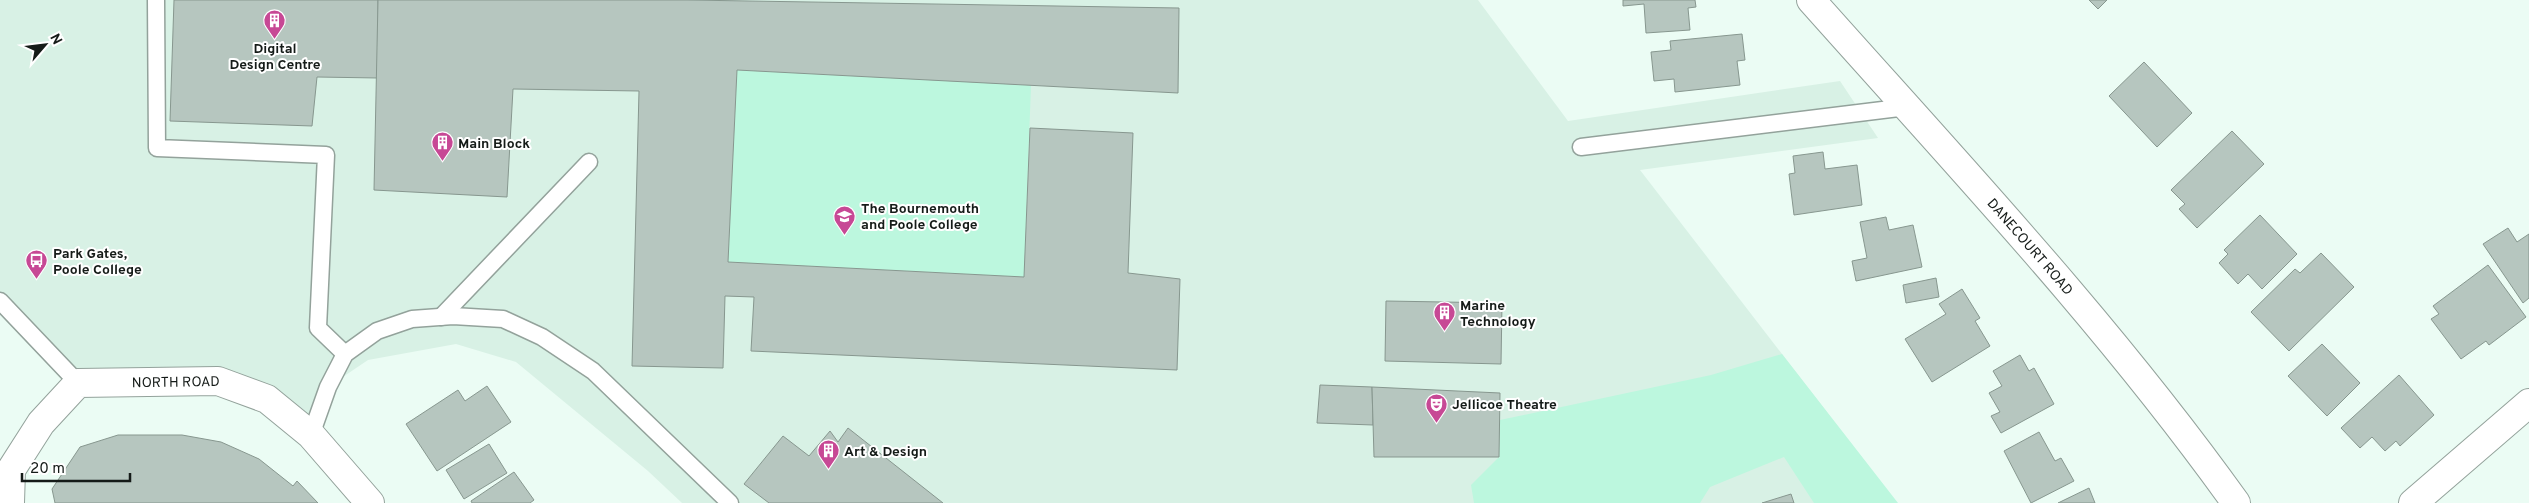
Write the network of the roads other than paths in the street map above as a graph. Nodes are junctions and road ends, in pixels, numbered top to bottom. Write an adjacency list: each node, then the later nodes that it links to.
1 (156, 0): 8 (lane)
2 (1811, 0): 3 (street, DANECOURT ROAD)
3 (1907, 108): 4 (lane); 15 (street, DANECOURT ROAD)
4 (1581, 148)
5 (589, 162): 7 (lane)
6 (0, 301): 9 (lane)
7 (441, 317): 8 (lane); 14 (lane)
8 (346, 354): 11 (lane)
9 (78, 383): 11 (street, NORTH ROAD); 12 (street)
10 (2529, 403): 16 (street)
11 (310, 434): 13 (street, NORTH ROAD)
12 (10, 503)
13 (370, 503)
14 (730, 503)
15 (2236, 503)
16 (2413, 503)

